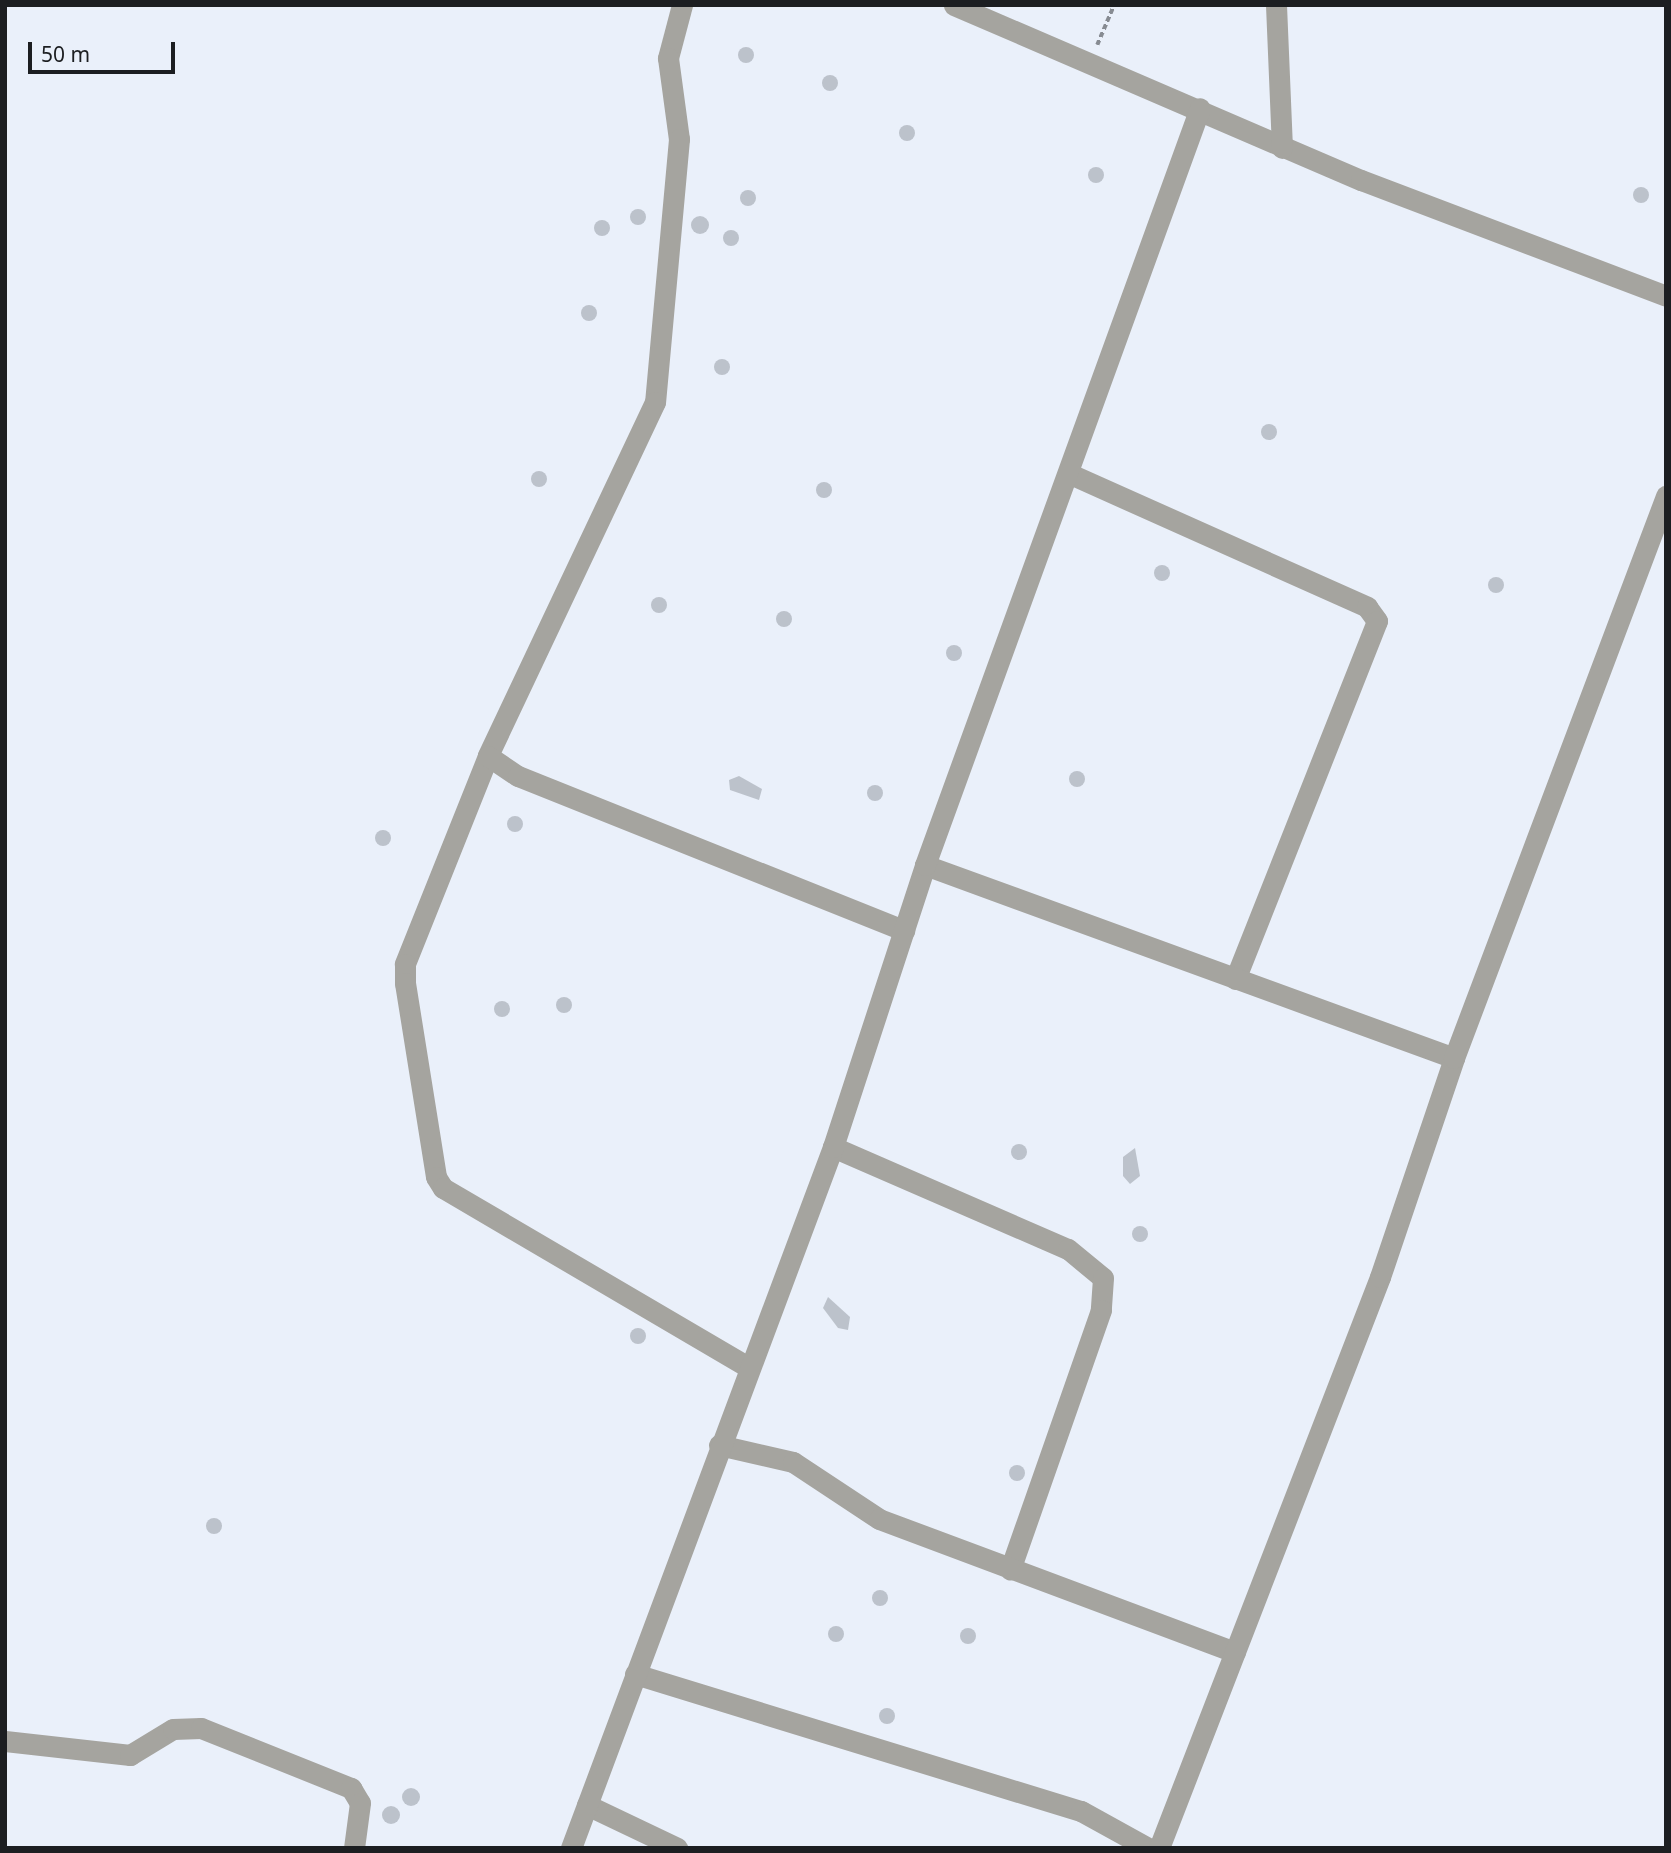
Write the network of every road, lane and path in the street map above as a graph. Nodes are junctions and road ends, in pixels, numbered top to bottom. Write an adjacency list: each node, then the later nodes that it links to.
1 (682, 5): 11 (street)
2 (954, 5): 5 (street)
3 (1114, 5): 5 (path)
4 (1276, 5): 7 (street)
5 (1091, 59): 6 (street)
6 (1200, 108): 7 (street); 9 (street)
7 (1282, 148): 8 (street)
8 (1666, 296)
9 (1068, 473): 12 (street); 14 (street)
10 (1666, 496): 15 (street)
11 (488, 756): 13 (street); 17 (street)
12 (925, 865): 13 (street); 14 (street)
13 (904, 930): 16 (street)
14 (1235, 979): 15 (street)
15 (1454, 1058): 20 (street)
16 (833, 1147): 17 (street); 19 (street)
17 (746, 1366): 18 (street)
18 (719, 1445): 19 (street); 21 (street)
19 (1010, 1570): 20 (street)
20 (1235, 1653): 28 (street)
21 (635, 1674): 23 (street); 27 (street)
22 (5, 1741): 24 (street)
23 (587, 1805): 25 (street); 26 (street)
24 (354, 1848)
25 (571, 1848)
26 (677, 1848)
27 (1148, 1848)
28 (1159, 1848)

